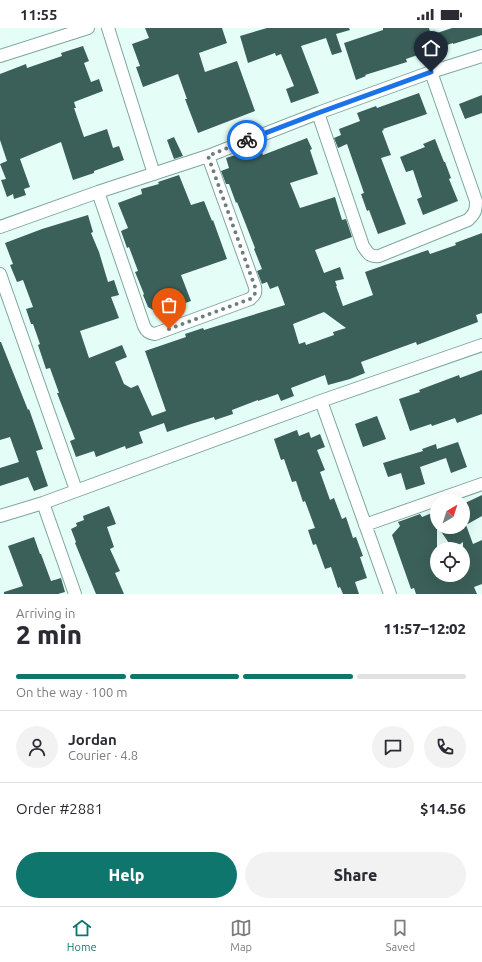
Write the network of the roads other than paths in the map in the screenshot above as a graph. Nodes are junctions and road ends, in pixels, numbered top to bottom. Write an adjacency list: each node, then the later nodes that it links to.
1 (88, 28): 3 (street)
2 (108, 28): 8 (street)
3 (0, 56)
4 (482, 56): 5 (street)
5 (431, 72): 6 (street); 6 (street)
6 (318, 113): 7 (street)
7 (208, 156): 8 (street); 9 (street)
8 (154, 174): 9 (street)
9 (98, 192): 10 (street)
10 (0, 227)
11 (0, 274): 15 (street)
12 (482, 345): 13 (street)
13 (321, 401): 15 (street); 18 (street)
14 (482, 484): 18 (street)
15 (76, 490): 16 (street)
16 (43, 503): 17 (street); 19 (street)
17 (0, 516)
18 (365, 525): 20 (street)
19 (75, 594)
20 (390, 594)

